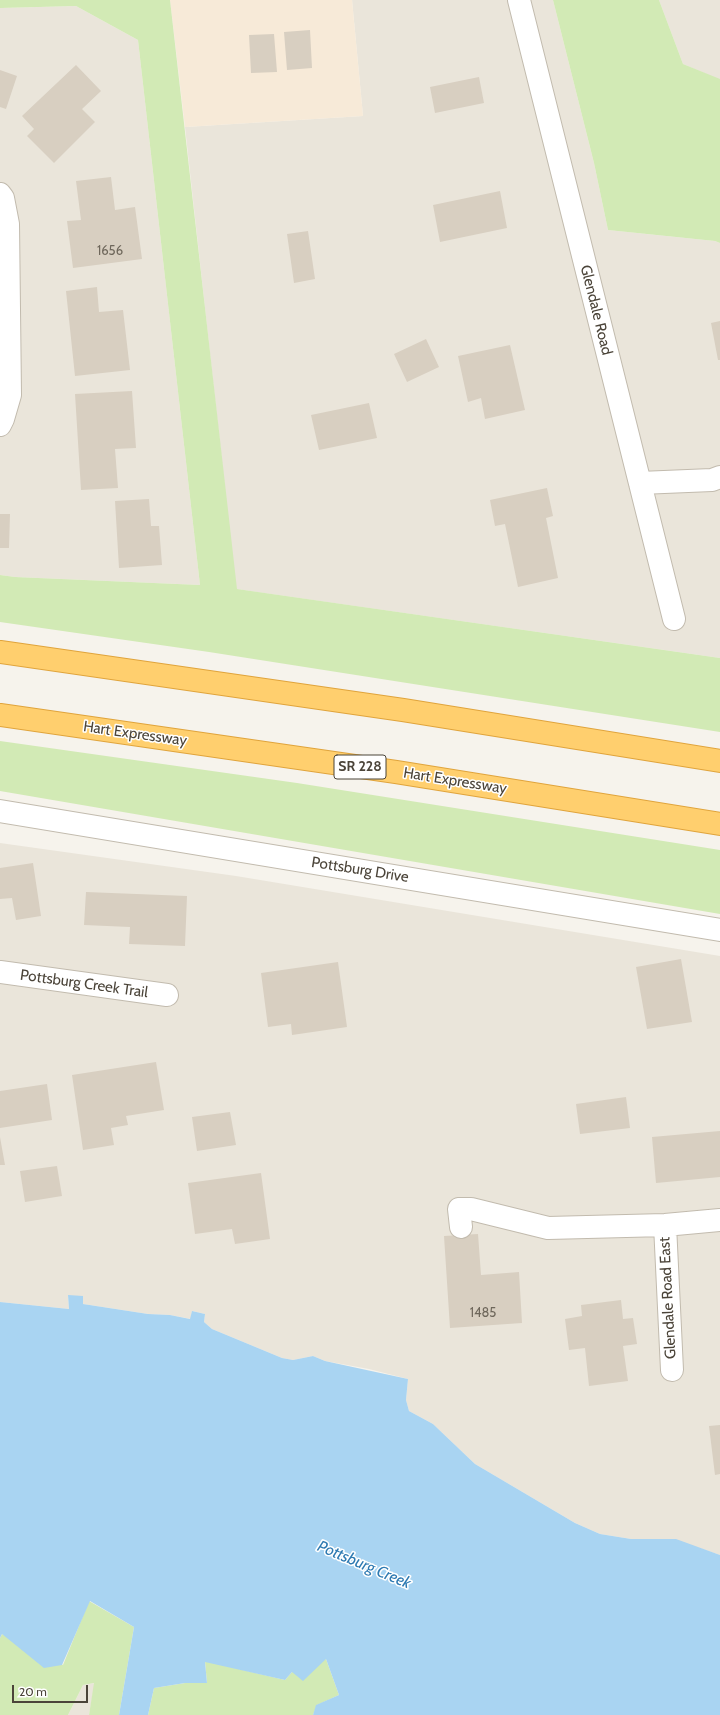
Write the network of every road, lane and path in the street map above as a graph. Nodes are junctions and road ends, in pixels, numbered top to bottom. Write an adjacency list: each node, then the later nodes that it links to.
1 (519, 0): 5 (street, Glendale Road)
2 (0, 194): 3 (street)
3 (0, 425)
4 (717, 474): 5 (street)
5 (640, 483): 6 (street, Glendale Road)
6 (674, 619)
7 (0, 652): 9 (highway)
8 (0, 715): 11 (highway, Hart Expressway / SR 228)
9 (720, 761)
10 (0, 811): 12 (street, Pottsburg Drive)
11 (720, 824)
12 (720, 930)
13 (0, 972): 14 (street, Pottsburg Creek Trail)
14 (167, 996)
15 (720, 1220): 16 (street)
16 (664, 1225): 17 (street); 18 (street, Glendale Road East)
17 (461, 1227)
18 (672, 1370)

